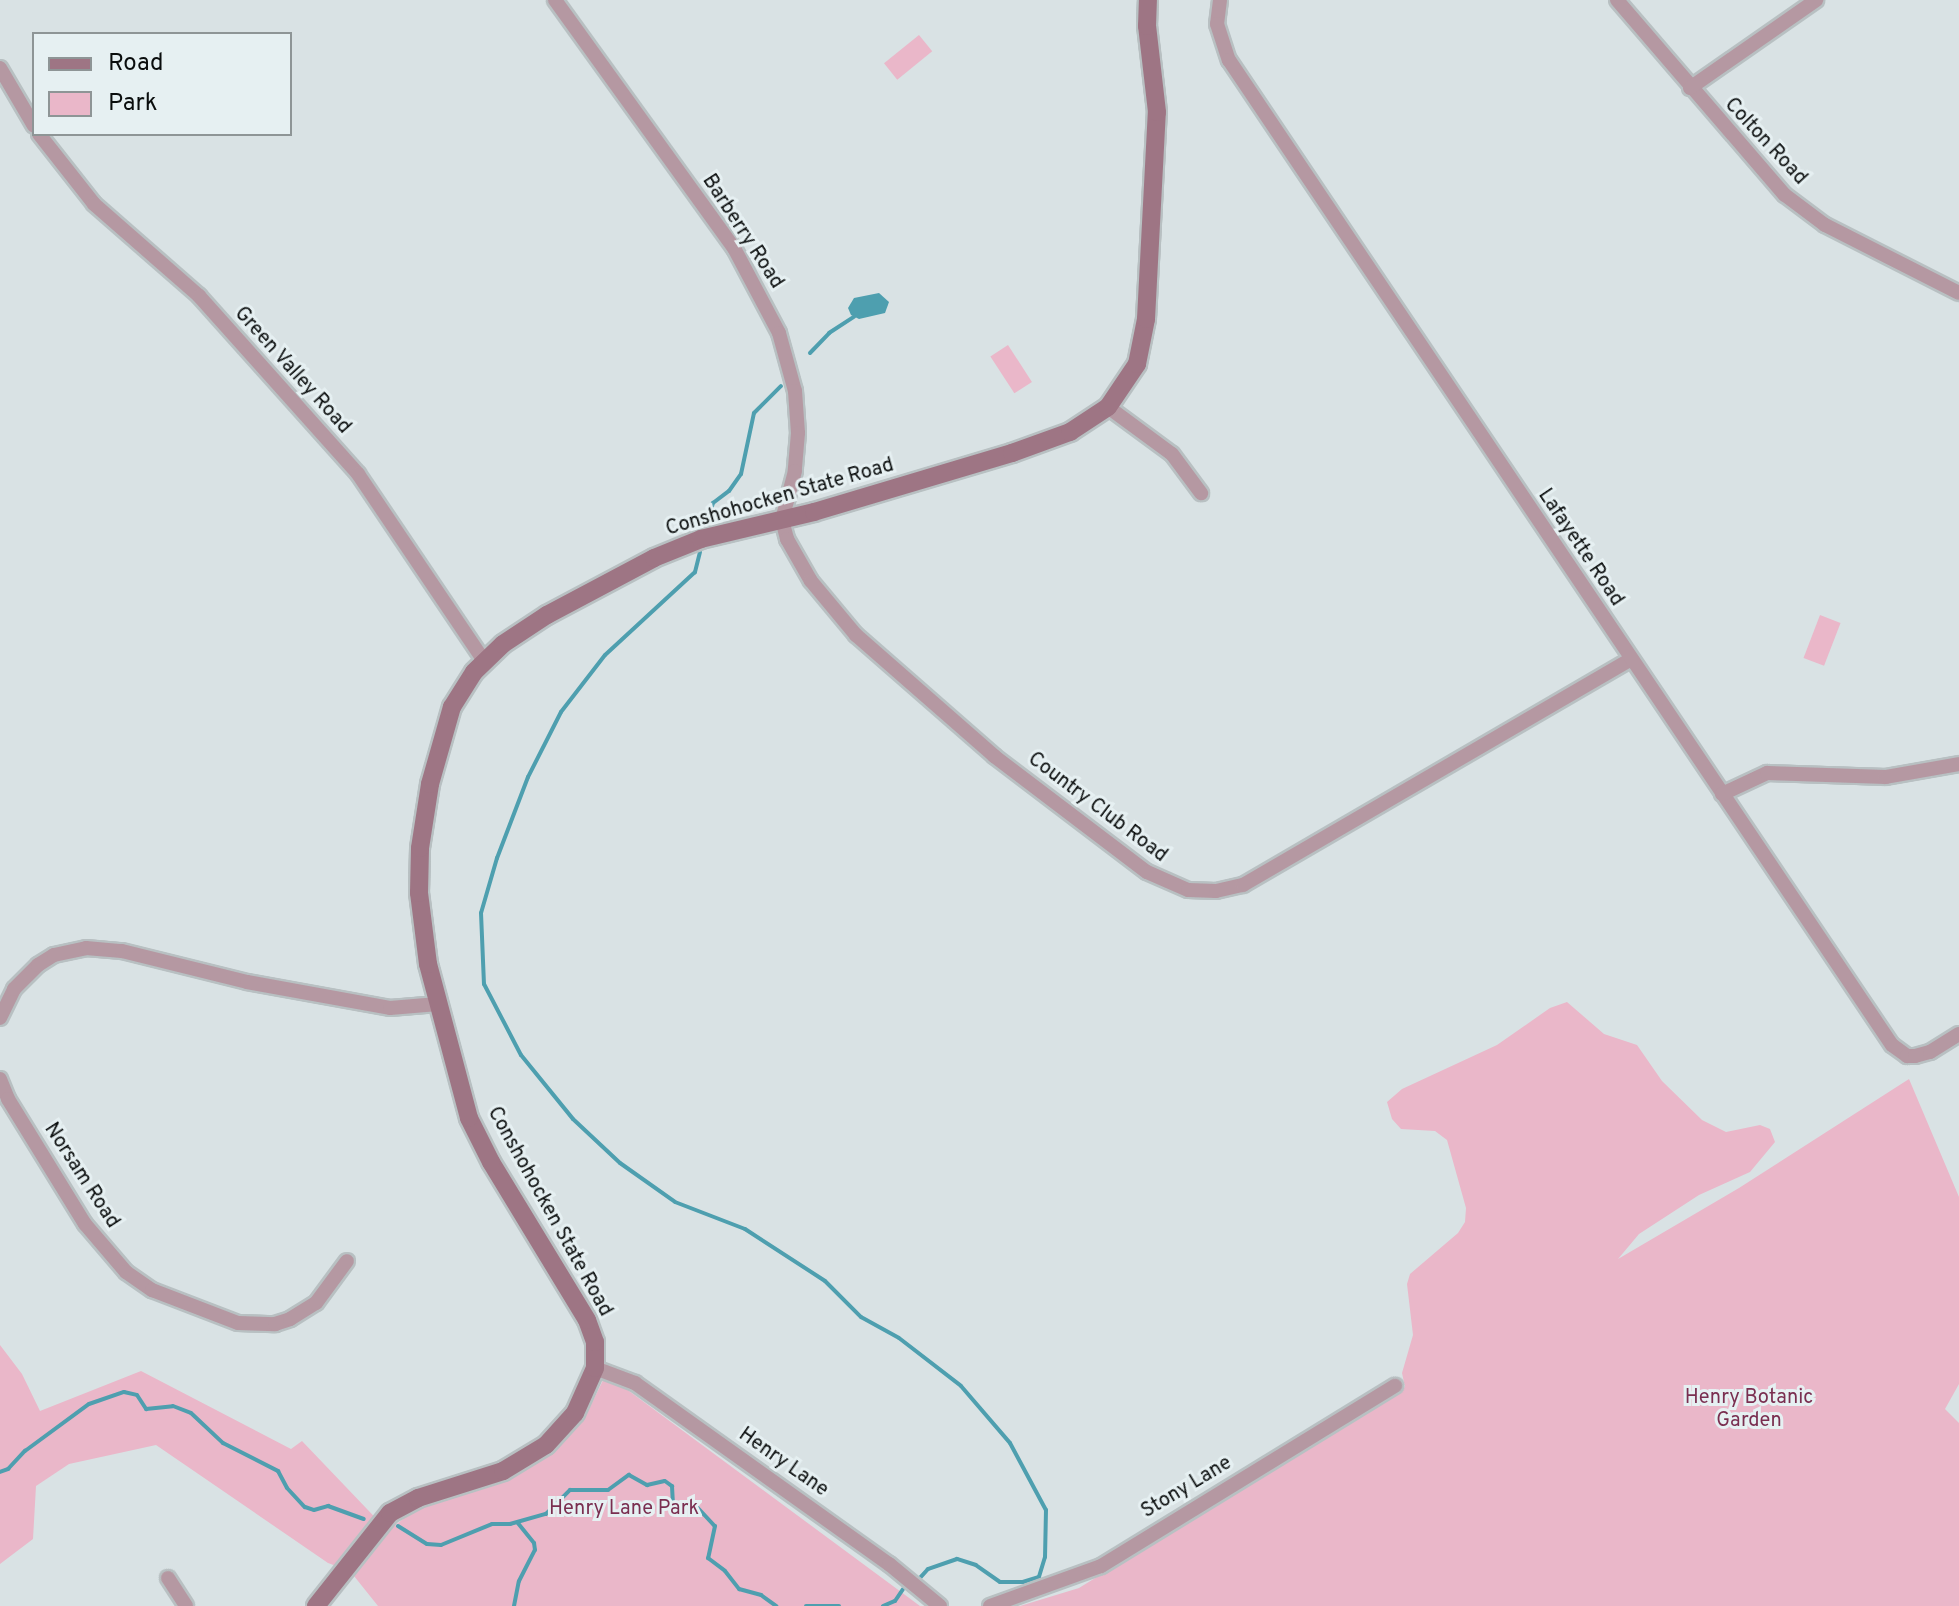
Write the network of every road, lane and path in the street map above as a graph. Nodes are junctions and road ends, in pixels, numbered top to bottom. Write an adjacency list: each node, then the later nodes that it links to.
1 (555, 0): 13 (street, Barberry Road)
2 (1148, 0): 11 (main road, Conshohocken State Road)
3 (1220, 0): 14 (street, Lafayette Road)
4 (1617, 0): 7 (street, Colton Road)
5 (1816, 0): 7 (street)
6 (0, 68): 8 (street)
7 (1690, 88): 10 (street, Colton Road)
8 (32, 123)
9 (41, 136): 15 (street, Green Valley Road)
10 (1959, 293)
11 (1108, 407): 12 (street); 13 (main road, Conshohocken State Road)
12 (1201, 493)
13 (782, 520): 14 (street, Country Club Road); 15 (main road, Conshohocken State Road)
14 (1631, 659): 17 (street, Lafayette Road)
15 (484, 661): 18 (main road, Conshohocken State Road)
16 (1959, 764): 17 (street)
17 (1722, 794): 20 (street, Lafayette Road)
18 (438, 1004): 19 (street); 23 (main road, Conshohocken State Road)
19 (0, 1018)
20 (1959, 1034)
21 (0, 1079): 22 (street, Norsam Road)
22 (347, 1261)
23 (595, 1368): 27 (main road); 28 (street, Henry Lane)
24 (1395, 1386): 29 (street, Stony Lane)
25 (168, 1578): 26 (street)
26 (186, 1606)
27 (316, 1606)
28 (940, 1606)
29 (990, 1606)

